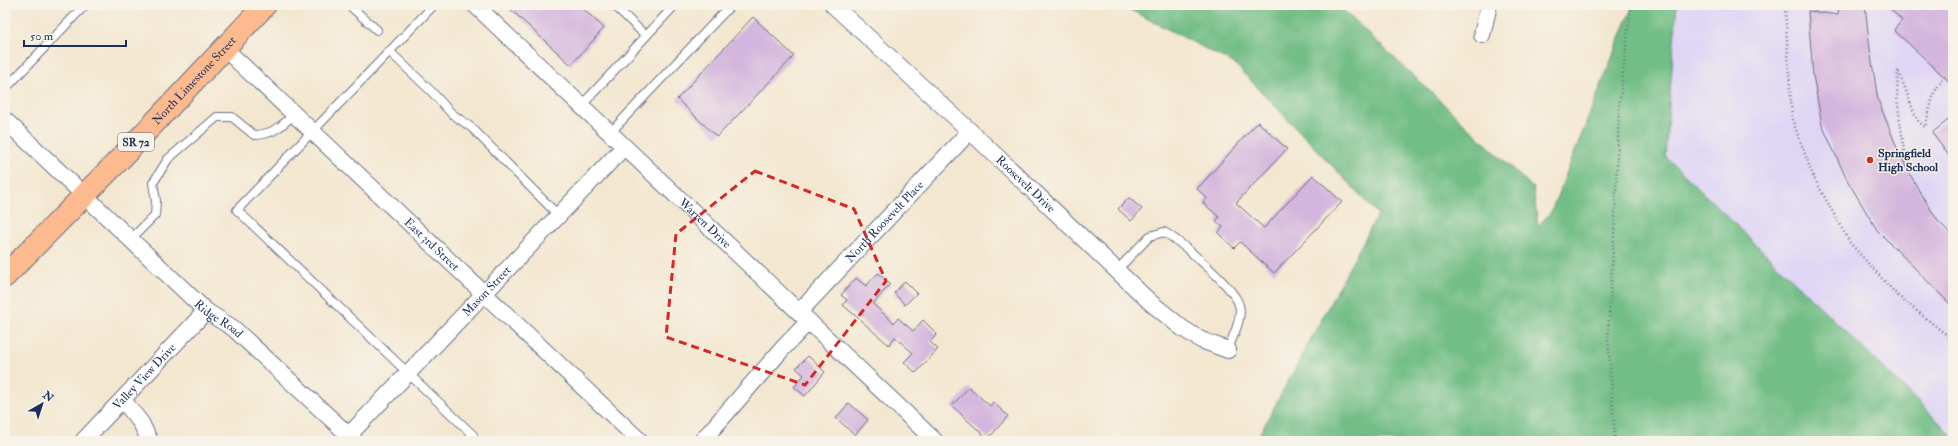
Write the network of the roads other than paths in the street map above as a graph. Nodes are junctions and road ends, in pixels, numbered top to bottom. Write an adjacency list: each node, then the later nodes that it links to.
1 (85, 5): 16 (lane)
2 (265, 5): 14 (main road, North Limestone Street / SR 72)
3 (349, 5): 11 (lane)
4 (434, 5): 15 (lane)
5 (475, 5): 17 (street, Warren Drive)
6 (614, 5): 13 (lane)
7 (675, 5): 13 (lane)
8 (731, 5): 22 (lane)
9 (833, 5): 21 (street, Roosevelt Drive)
10 (1489, 5): 12 (street)
11 (378, 30)
12 (1482, 35)
13 (646, 36): 17 (lane)
14 (224, 48): 18 (street, East 3rd Street); 24 (main road, North Limestone Street / SR 72)
15 (389, 51): 20 (lane); 25 (lane)
16 (5, 89)
17 (582, 106): 22 (street, Warren Drive)
18 (294, 114): 20 (street, East 3rd Street); 26 (lane)
19 (5, 120): 24 (street, Ridge Road)
20 (312, 131): 29 (street, East 3rd Street); 33 (lane)
21 (970, 131): 27 (street, Roosevelt Drive); 31 (street, North Roosevelt Place)
22 (610, 133): 23 (street, Warren Drive)
23 (624, 147): 25 (street, Mason Street); 31 (street, Warren Drive)
24 (83, 194): 26 (street, Ridge Road); 28 (main road, North Limestone Street / SR 72)
25 (560, 216): 29 (street, Mason Street)
26 (131, 239): 30 (street, Ridge Road)
27 (1117, 270): 32 (street, Roosevelt Drive); 32 (lane)
28 (5, 276)
29 (485, 293): 33 (street, Mason Street); 39 (street, East 3rd Street)
30 (206, 311): 34 (street, Valley View Drive); 36 (street, Ridge Road)
31 (804, 316): 40 (street, North Roosevelt Place); 41 (street, Warren Drive)
32 (1228, 350)
33 (409, 373): 35 (lane); 36 (street, Mason Street)
34 (124, 400): 37 (street, Valley View Drive); 38 (street)
35 (473, 435)
36 (352, 438)
37 (83, 441)
38 (150, 441)
39 (640, 441)
40 (702, 441)
41 (935, 441)

